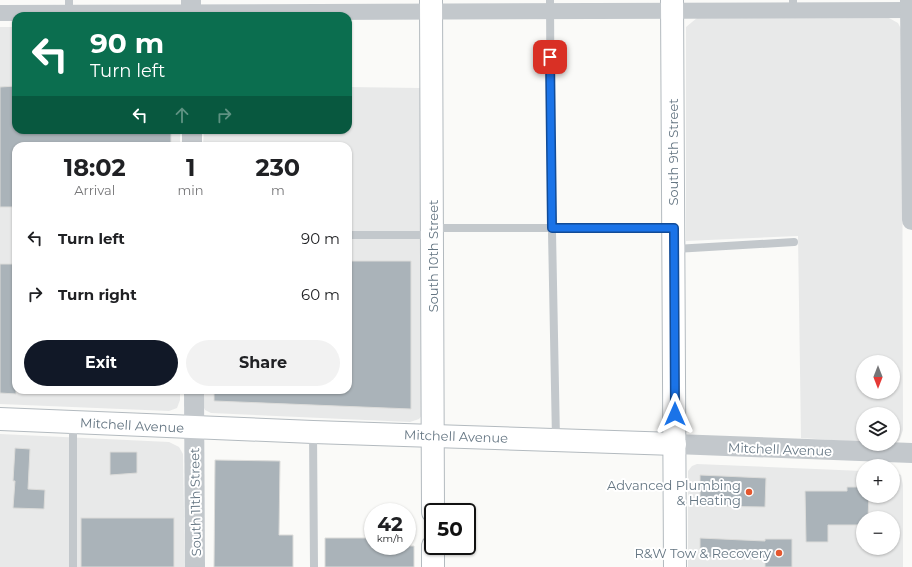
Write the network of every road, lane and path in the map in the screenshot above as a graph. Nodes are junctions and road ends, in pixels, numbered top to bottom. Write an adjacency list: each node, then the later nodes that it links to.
1 (550, 5): 5 (street); 6 (street); 10 (lane)
2 (793, 5): 3 (street); 6 (street)
3 (910, 5): 9 (street)
4 (69, 6): 7 (street); 8 (street)
5 (431, 6): 7 (street); 11 (main road, South 10th Street)
6 (672, 6): 13 (main road, South 9th Street)
7 (191, 9)
8 (0, 13)
9 (912, 220)
10 (552, 228): 11 (lane); 13 (lane); 21 (lane)
11 (433, 231): 12 (lane); 20 (main road, South 10th Street)
12 (352, 235)
13 (674, 238): 14 (lane); 22 (main road, South 9th Street)
14 (794, 242)
15 (194, 394): 18 (street, South 11th Street)
16 (0, 419): 17 (main road, Mitchell Avenue)
17 (73, 422): 18 (main road, Mitchell Avenue); 26 (lane)
18 (194, 428): 19 (main road, Mitchell Avenue); 27 (street, South 11th Street)
19 (313, 432): 20 (main road, Mitchell Avenue); 28 (lane)
20 (433, 435): 21 (main road, Mitchell Avenue); 24 (main road, South 10th Street)
21 (556, 440): 22 (main road, Mitchell Avenue)
22 (675, 444): 23 (street, Mitchell Avenue); 30 (main road, South 9th Street)
23 (912, 453)
24 (433, 503)
25 (433, 555): 29 (main road)
26 (73, 567)
27 (195, 567)
28 (314, 567)
29 (433, 567)
30 (675, 567)

